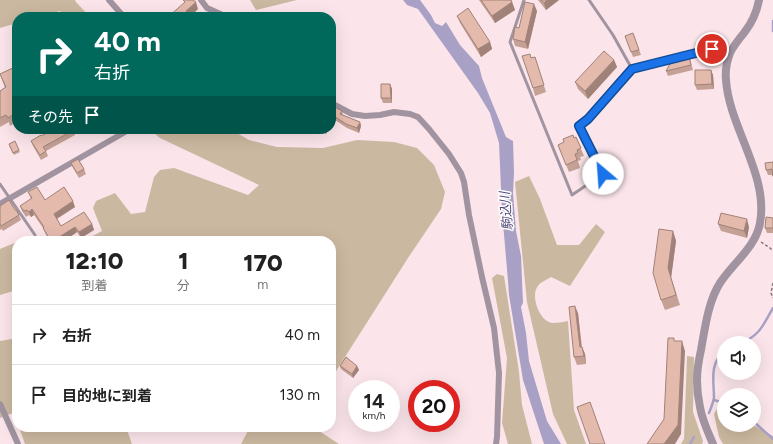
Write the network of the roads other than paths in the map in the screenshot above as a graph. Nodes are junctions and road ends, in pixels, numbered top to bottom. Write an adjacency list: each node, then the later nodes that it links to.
1 (109, 0): 6 (street)
2 (201, 0): 7 (street)
3 (524, 0): 9 (lane)
4 (589, 0): 9 (lane)
5 (759, 0): 8 (street)
6 (120, 12)
7 (216, 12)
8 (730, 54): 9 (lane); 21 (street)
9 (632, 69)
10 (336, 106): 20 (street)
11 (121, 134): 13 (street)
12 (0, 184): 13 (lane)
13 (9, 198): 14 (street); 15 (lane)
14 (0, 204)
15 (35, 235)
16 (0, 404): 17 (street)
17 (12, 431)
18 (13, 432): 19 (street)
19 (18, 444)
20 (496, 444)
21 (713, 444)

